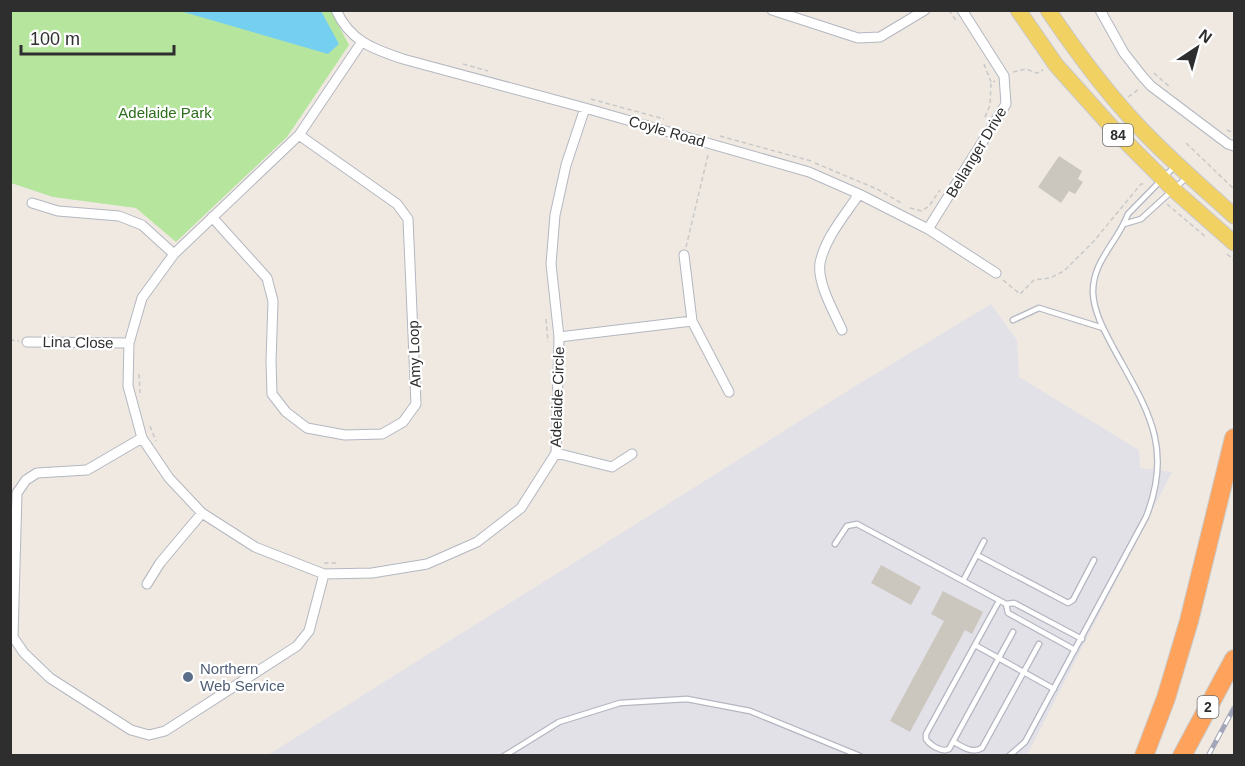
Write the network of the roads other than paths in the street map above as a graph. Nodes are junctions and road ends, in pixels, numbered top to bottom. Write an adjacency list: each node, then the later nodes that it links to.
1 (336, 10): 9 (street, Coyle Road)
2 (772, 10): 8 (street)
3 (926, 10): 8 (street)
4 (962, 10): 21 (street, Bellanger Drive)
5 (1018, 10): 15 (main road, 84)
6 (1048, 10): 13 (main road, 84)
7 (1100, 10): 12 (street)
8 (790, 13)
9 (361, 43): 10 (street, Coyle Road); 11 (street, Adelaide Circle)
10 (585, 108): 16 (street, Coyle Road); 30 (street, Adelaide Circle)
11 (299, 135): 19 (street, Adelaide Circle); 19 (street, Amy Loop)
12 (1234, 146)
13 (1177, 164): 14 (main road, 84); 15 (lane)
14 (1188, 175): 15 (lane); 18 (main road, 84)
15 (1168, 184): 20 (lane); 20 (lane); 22 (main road, 84)
16 (859, 194): 21 (street, Coyle Road); 29 (street)
17 (32, 203): 23 (street)
18 (1234, 216)
19 (212, 218): 23 (street, Adelaide Circle)
20 (1124, 224): 28 (lane)
21 (928, 229): 25 (street, Coyle Road)
22 (1228, 246)
23 (174, 254): 32 (street, Adelaide Circle)
24 (684, 255): 27 (street)
25 (996, 273)
26 (1013, 320): 28 (lane)
27 (692, 321): 30 (street); 33 (street)
28 (1103, 328): 49 (lane)
29 (842, 330)
30 (559, 337): 36 (street, Adelaide Circle)
31 (27, 342): 32 (street, Lina Close)
32 (129, 343): 34 (street, Adelaide Circle)
33 (729, 392)
34 (142, 438): 38 (street, Adelaide Circle); 43 (street)
35 (1234, 438): 61 (highway)
36 (556, 453): 37 (street); 43 (street, Adelaide Circle)
37 (632, 454)
38 (202, 513): 43 (street, Adelaide Circle); 45 (street)
39 (984, 541): 41 (lane)
40 (836, 544): 44 (lane)
41 (976, 555): 42 (lane); 44 (lane)
42 (1094, 560)
43 (324, 574)
44 (963, 581): 46 (lane)
45 (147, 584)
46 (999, 600): 47 (lane); 51 (lane)
47 (1006, 604): 49 (lane); 52 (lane)
48 (1013, 632): 53 (lane)
49 (1082, 639): 52 (lane)
50 (1039, 644): 55 (lane)
51 (975, 645): 53 (lane); 57 (lane)
52 (1075, 650): 56 (lane)
53 (999, 658): 55 (lane); 57 (lane)
54 (1234, 659): 62 (highway, 2)
55 (1024, 672): 56 (lane); 57 (lane)
56 (1054, 688): 60 (lane)
57 (954, 742)
58 (504, 756): 59 (lane)
59 (860, 756)
60 (1009, 756)
61 (1144, 756)
62 (1182, 756)

